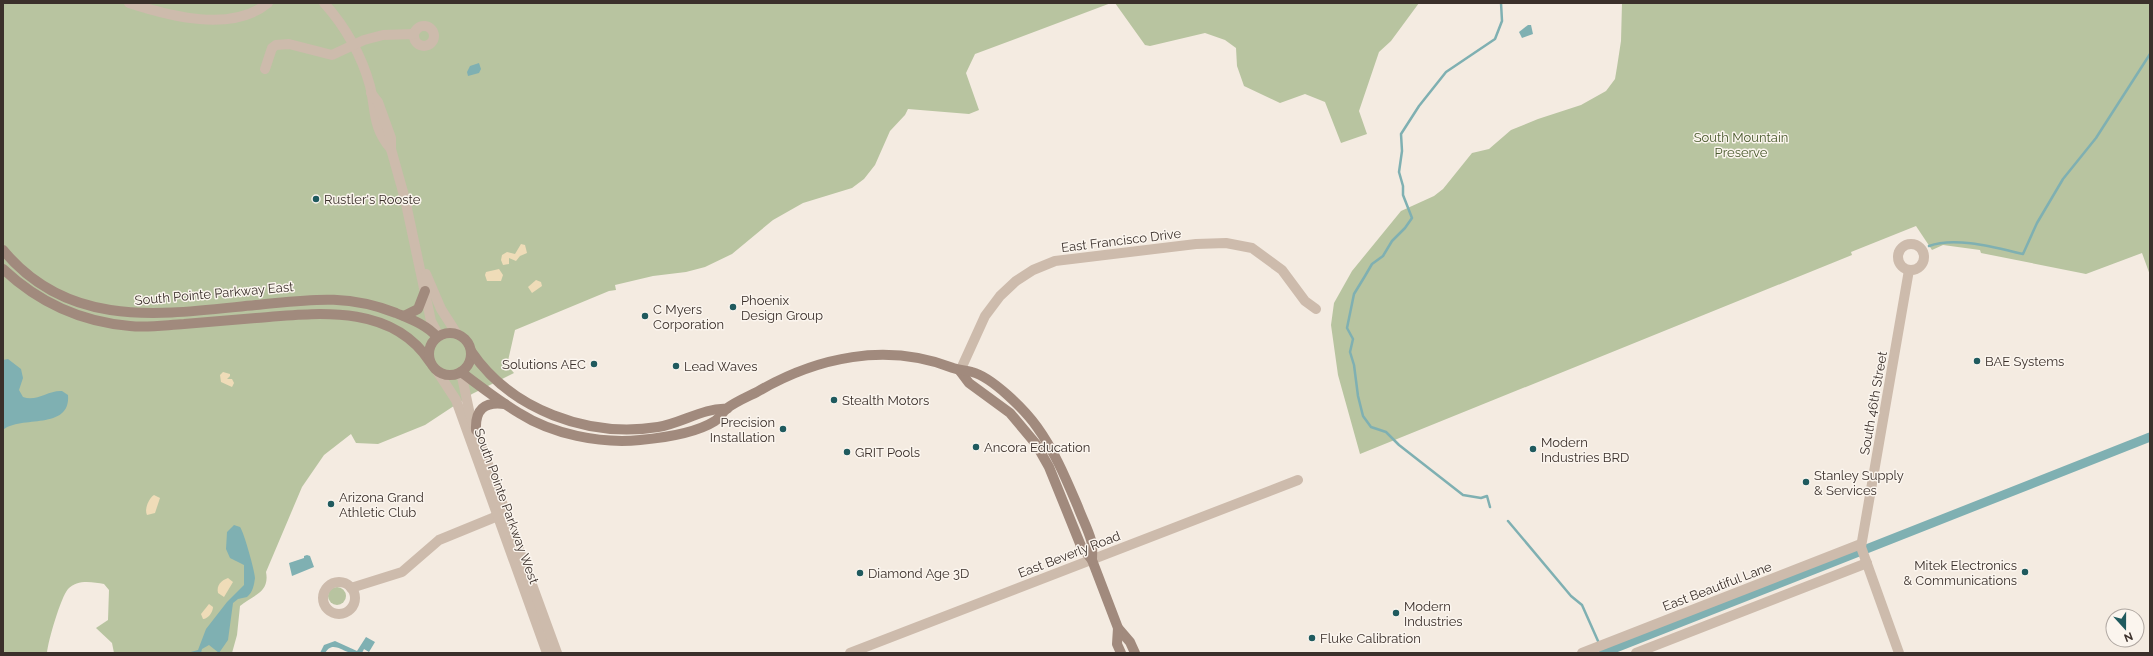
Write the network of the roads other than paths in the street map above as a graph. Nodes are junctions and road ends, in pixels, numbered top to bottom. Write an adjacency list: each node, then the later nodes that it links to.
1 (129, 3): 2 (street)
2 (268, 3)
3 (324, 3): 5 (street)
4 (414, 34): 5 (street)
5 (353, 45): 6 (street); 8 (street)
6 (265, 69)
7 (3, 250): 13 (main road, South Pointe Parkway East)
8 (418, 254): 11 (street); 14 (street)
9 (3, 269): 17 (main road, South Pointe Parkway East)
10 (1909, 270): 26 (street, South 46th Street)
11 (425, 291): 13 (main road); 15 (street)
12 (1316, 309): 19 (street, East Francisco Drive)
13 (404, 316): 15 (main road, South Pointe Parkway East)
14 (457, 334): 15 (main road); 16 (main road)
15 (438, 337): 17 (main road)
16 (471, 351): 20 (main road); 22 (main road)
17 (430, 362): 18 (main road)
18 (437, 371): 20 (main road); 25 (street, South Pointe Parkway West)
19 (960, 371): 22 (main road); 27 (main road)
20 (461, 372): 21 (main road); 23 (street, South Pointe Parkway West)
21 (506, 404): 22 (main road); 23 (main road)
22 (727, 409)
23 (476, 430): 25 (street, South Pointe Parkway West)
24 (1298, 480): 27 (street, East Beverly Road)
25 (501, 515): 28 (street); 30 (street, South Pointe Parkway West); 31 (street, South Pointe Parkway West)
26 (1863, 553): 35 (street, East Beautiful Lane); 36 (street); 37 (street, South 46th Street)
27 (1092, 560): 29 (main road); 32 (street, East Beverly Road)
28 (351, 588)
29 (1118, 628): 33 (main road); 34 (main road)
30 (547, 653)
31 (557, 653)
32 (850, 653)
33 (1121, 653)
34 (1134, 653)
35 (1582, 653)
36 (1636, 653)
37 (1899, 653)

